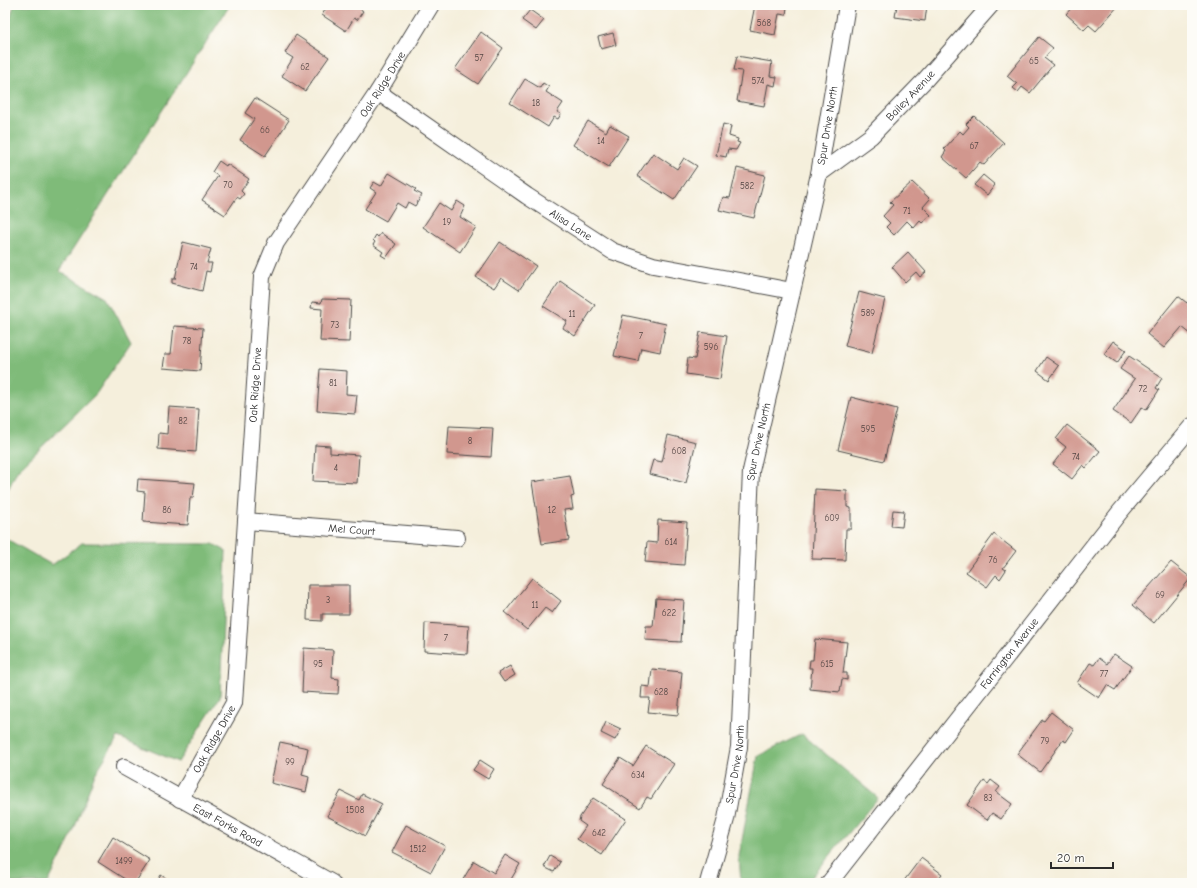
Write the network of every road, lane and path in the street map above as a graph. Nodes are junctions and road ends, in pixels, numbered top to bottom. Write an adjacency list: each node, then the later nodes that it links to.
1 (431, 5): 4 (street, Oak Ridge Drive)
2 (847, 5): 5 (street, Spur Drive North)
3 (990, 5): 5 (street, Bailey Avenue)
4 (378, 92): 6 (street, Alisa Lane); 8 (street, Oak Ridge Drive)
5 (819, 174): 6 (street, Spur Drive North)
6 (792, 291): 13 (street, Spur Drive North)
7 (1192, 426): 14 (street, Farrington Avenue)
8 (246, 521): 9 (street, Mel Court); 11 (street, Oak Ridge Drive)
9 (457, 538)
10 (124, 767): 11 (street, East Forks Road)
11 (180, 799): 12 (street, East Forks Road)
12 (332, 883)
13 (708, 883)
14 (829, 883)

